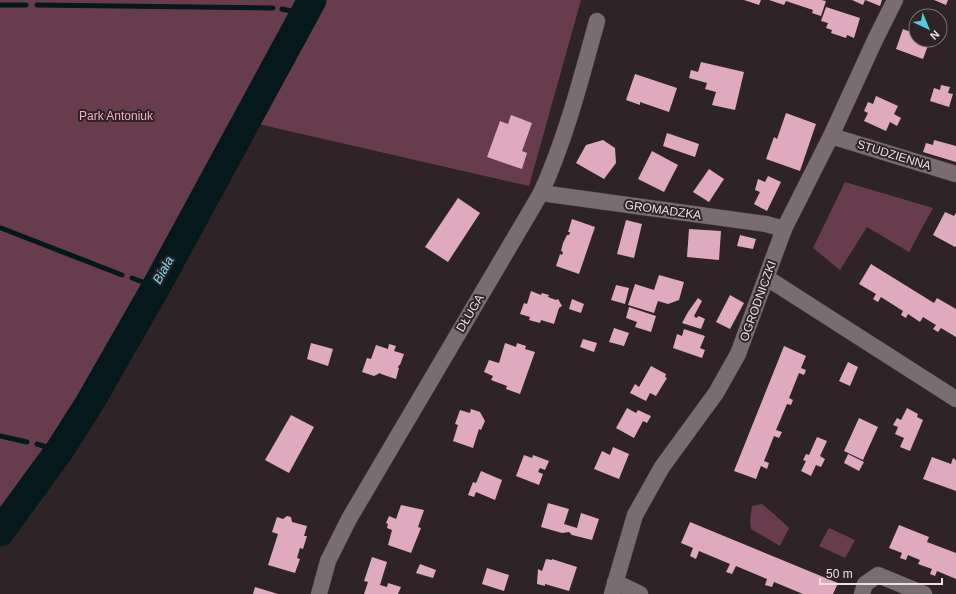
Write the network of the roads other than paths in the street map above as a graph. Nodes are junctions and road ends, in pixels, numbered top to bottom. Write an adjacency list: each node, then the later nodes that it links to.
1 (894, 0): 3 (street, OGRODNICZKI)
2 (597, 21): 5 (street, DŁUGA)
3 (831, 136): 4 (street, STUDZIENNA); 6 (street, OGRODNICZKI)
4 (956, 174)
5 (541, 193): 6 (street, GROMADZKA); 10 (street, DŁUGA)
6 (784, 229): 7 (street, OGRODNICZKI)
7 (767, 278): 8 (street); 9 (street, OGRODNICZKI)
8 (956, 399)
9 (614, 588): 11 (street)
10 (319, 594)
11 (640, 594)
12 (862, 594): 13 (street)
13 (924, 594)

